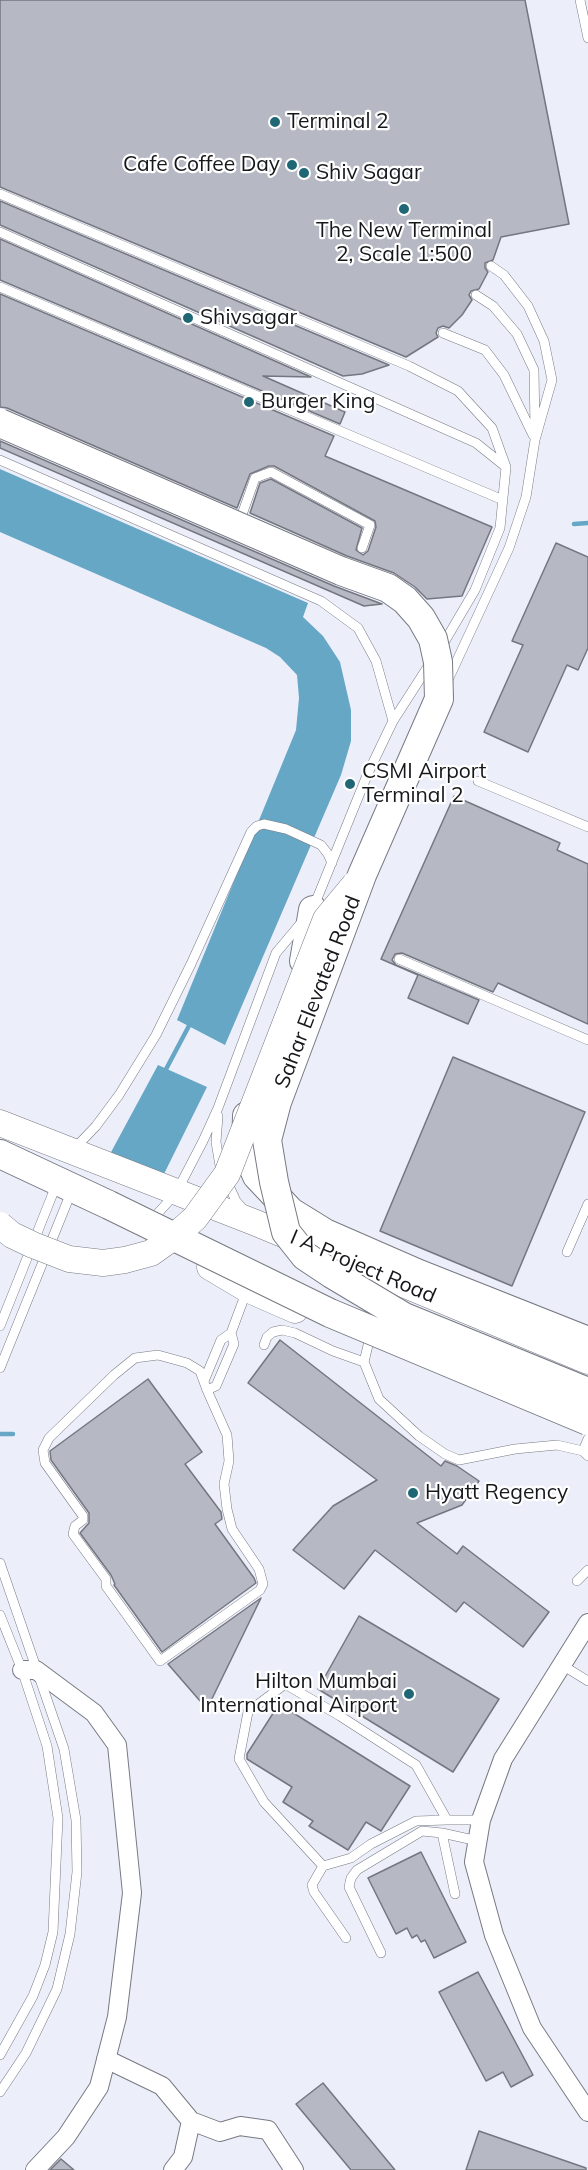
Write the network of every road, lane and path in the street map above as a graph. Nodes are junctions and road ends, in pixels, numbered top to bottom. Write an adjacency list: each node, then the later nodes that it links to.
1 (580, 0): 2 (lane)
2 (588, 38)
3 (0, 194): 12 (lane)
4 (0, 232): 12 (lane)
5 (491, 266): 10 (lane)
6 (0, 287): 13 (lane)
7 (476, 295): 10 (lane)
8 (443, 333): 10 (lane)
9 (0, 423): 14 (main road, bridge)
10 (536, 440): 16 (lane, Sahar Elevated Road)
11 (0, 460): 17 (lane)
12 (506, 467): 13 (lane)
13 (503, 500): 17 (lane)
14 (239, 526): 15 (lane); 16 (main road, bridge)
15 (362, 548)
16 (439, 699): 21 (main road, Sahar Elevated Road, bridge)
17 (393, 721): 20 (lane)
18 (478, 781): 19 (lane)
19 (588, 827)
20 (332, 863): 22 (lane); 27 (lane)
21 (362, 875): 34 (main road, bridge); 46 (main road, Sahar Elevated Road, bridge)
22 (313, 910): 25 (lane); 40 (main road)
23 (399, 959): 24 (lane)
24 (588, 1040)
25 (218, 1108): 31 (lane); 33 (lane, I A Project Road)
26 (0, 1122): 27 (main road)
27 (72, 1151): 31 (main road)
28 (0, 1154): 47 (main road, bridge)
29 (0, 1164): 30 (main road)
30 (62, 1192): 35 (main road, bridge); 38 (lane); 44 (lane)
31 (176, 1193): 33 (main road); 35 (lane)
32 (588, 1204): 36 (lane)
33 (256, 1223): 43 (main road, I A Project Road)
34 (0, 1225)
35 (143, 1226): 37 (main road)
36 (567, 1252)
37 (247, 1289): 39 (lane); 42 (main road)
38 (0, 1326)
39 (231, 1333): 45 (lane); 45 (lane)
40 (588, 1341)
41 (264, 1345): 42 (lane)
42 (367, 1352): 49 (main road); 49 (lane)
43 (588, 1361)
44 (0, 1368)
45 (205, 1385): 45 (lane)
46 (588, 1392)
47 (588, 1421)
48 (588, 1439): 49 (lane)
49 (586, 1447)
50 (0, 1563): 53 (lane)
51 (588, 1570): 52 (lane)
52 (577, 1581)
53 (8, 1588): 54 (lane); 58 (lane)
54 (0, 1594)
55 (0, 1616): 58 (lane)
56 (588, 1623): 57 (street)
57 (562, 1665): 59 (lane); 61 (street)
58 (29, 1670): 68 (lane); 69 (lane); 71 (street)
59 (588, 1682)
60 (447, 1820): 61 (lane); 64 (lane); 64 (lane)
61 (481, 1820): 63 (street)
62 (442, 1833): 63 (lane); 65 (lane); 67 (lane)
63 (478, 1841): 73 (street)
64 (323, 1866): 66 (lane)
65 (455, 1894)
66 (346, 1938)
67 (381, 1953)
68 (38, 1983): 69 (lane); 70 (lane)
69 (57, 1989): 72 (lane)
70 (0, 2055)
71 (106, 2059): 74 (street); 75 (street)
72 (0, 2092)
73 (588, 2112)
74 (191, 2121): 76 (street); 77 (street)
75 (35, 2170)
76 (173, 2170)
77 (294, 2170)

